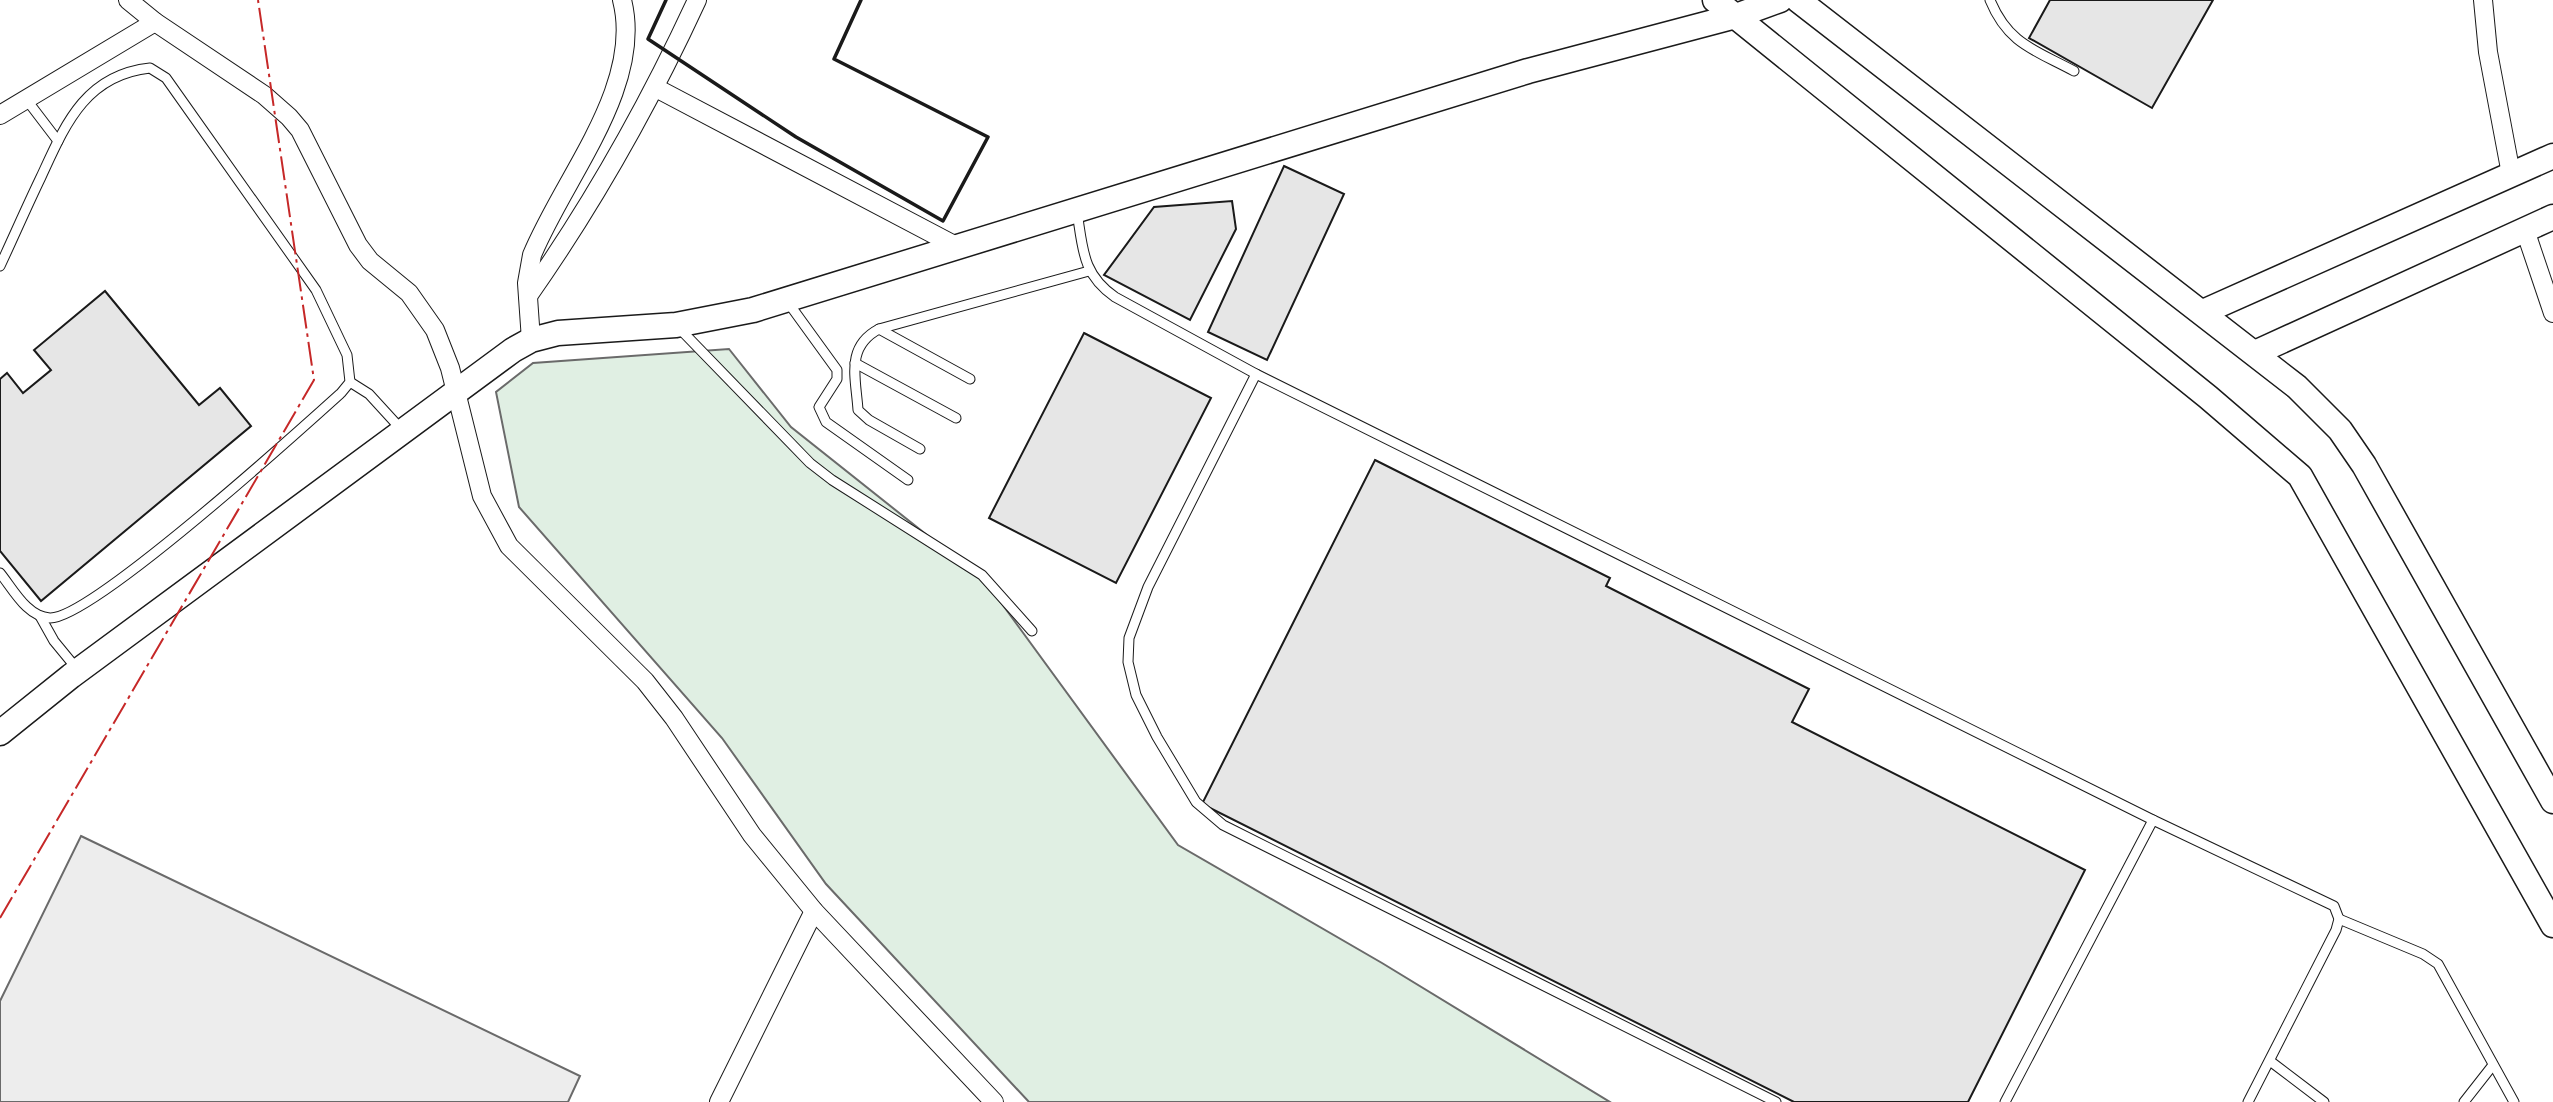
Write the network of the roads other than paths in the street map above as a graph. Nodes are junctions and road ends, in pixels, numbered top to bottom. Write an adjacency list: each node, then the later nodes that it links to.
1 (128, 0): 10 (street)
2 (622, 0): 24 (street)
3 (697, 0): 12 (street)
4 (1715, 0): 9 (street)
5 (1780, 0): 9 (street)
6 (1798, 0): 26 (street)
7 (1990, 0): 11 (lane)
8 (2483, 0): 17 (street)
9 (1736, 16): 18 (street); 50 (street)
10 (155, 22): 13 (street); 36 (street)
11 (2074, 71)
12 (656, 88): 21 (street); 24 (street)
13 (26, 99): 14 (street); 15 (lane)
14 (0, 115)
15 (58, 141): 22 (lane); 35 (lane)
16 (2553, 156): 17 (street)
17 (2511, 174): 26 (street)
18 (1076, 210): 21 (street); 23 (lane)
19 (2553, 217): 20 (street)
20 (2525, 230): 27 (street); 31 (street)
21 (956, 246): 25 (street)
22 (0, 266)
23 (1089, 271): 29 (lane); 33 (lane)
24 (528, 296): 30 (street)
25 (786, 300): 28 (street); 40 (lane)
26 (2203, 312): 31 (street)
27 (2553, 313)
28 (676, 325): 30 (street); 43 (lane)
29 (878, 329): 32 (lane); 34 (lane)
30 (531, 340): 36 (street)
31 (2255, 353): 46 (street)
32 (856, 363): 37 (lane); 39 (lane)
33 (1256, 374): 47 (lane); 55 (lane)
34 (970, 379)
35 (349, 382): 38 (lane); 42 (lane)
36 (454, 391): 38 (street); 48 (street)
37 (956, 418)
38 (402, 430): 44 (street)
39 (920, 449)
40 (908, 480)
41 (0, 573): 42 (lane)
42 (40, 616): 44 (lane)
43 (1032, 631)
44 (78, 670): 45 (street)
45 (0, 733)
46 (2553, 801)
47 (2153, 820): 49 (lane); 56 (lane)
48 (814, 911): 53 (street); 54 (street)
49 (2339, 919): 51 (lane); 52 (lane)
50 (2553, 925)
51 (2270, 1061): 57 (lane); 58 (lane)
52 (2493, 1065): 59 (lane); 60 (lane)
53 (719, 1102)
54 (994, 1102)
55 (1776, 1102)
56 (2005, 1102)
57 (2248, 1102)
58 (2324, 1102)
59 (2464, 1102)
60 (2514, 1102)

